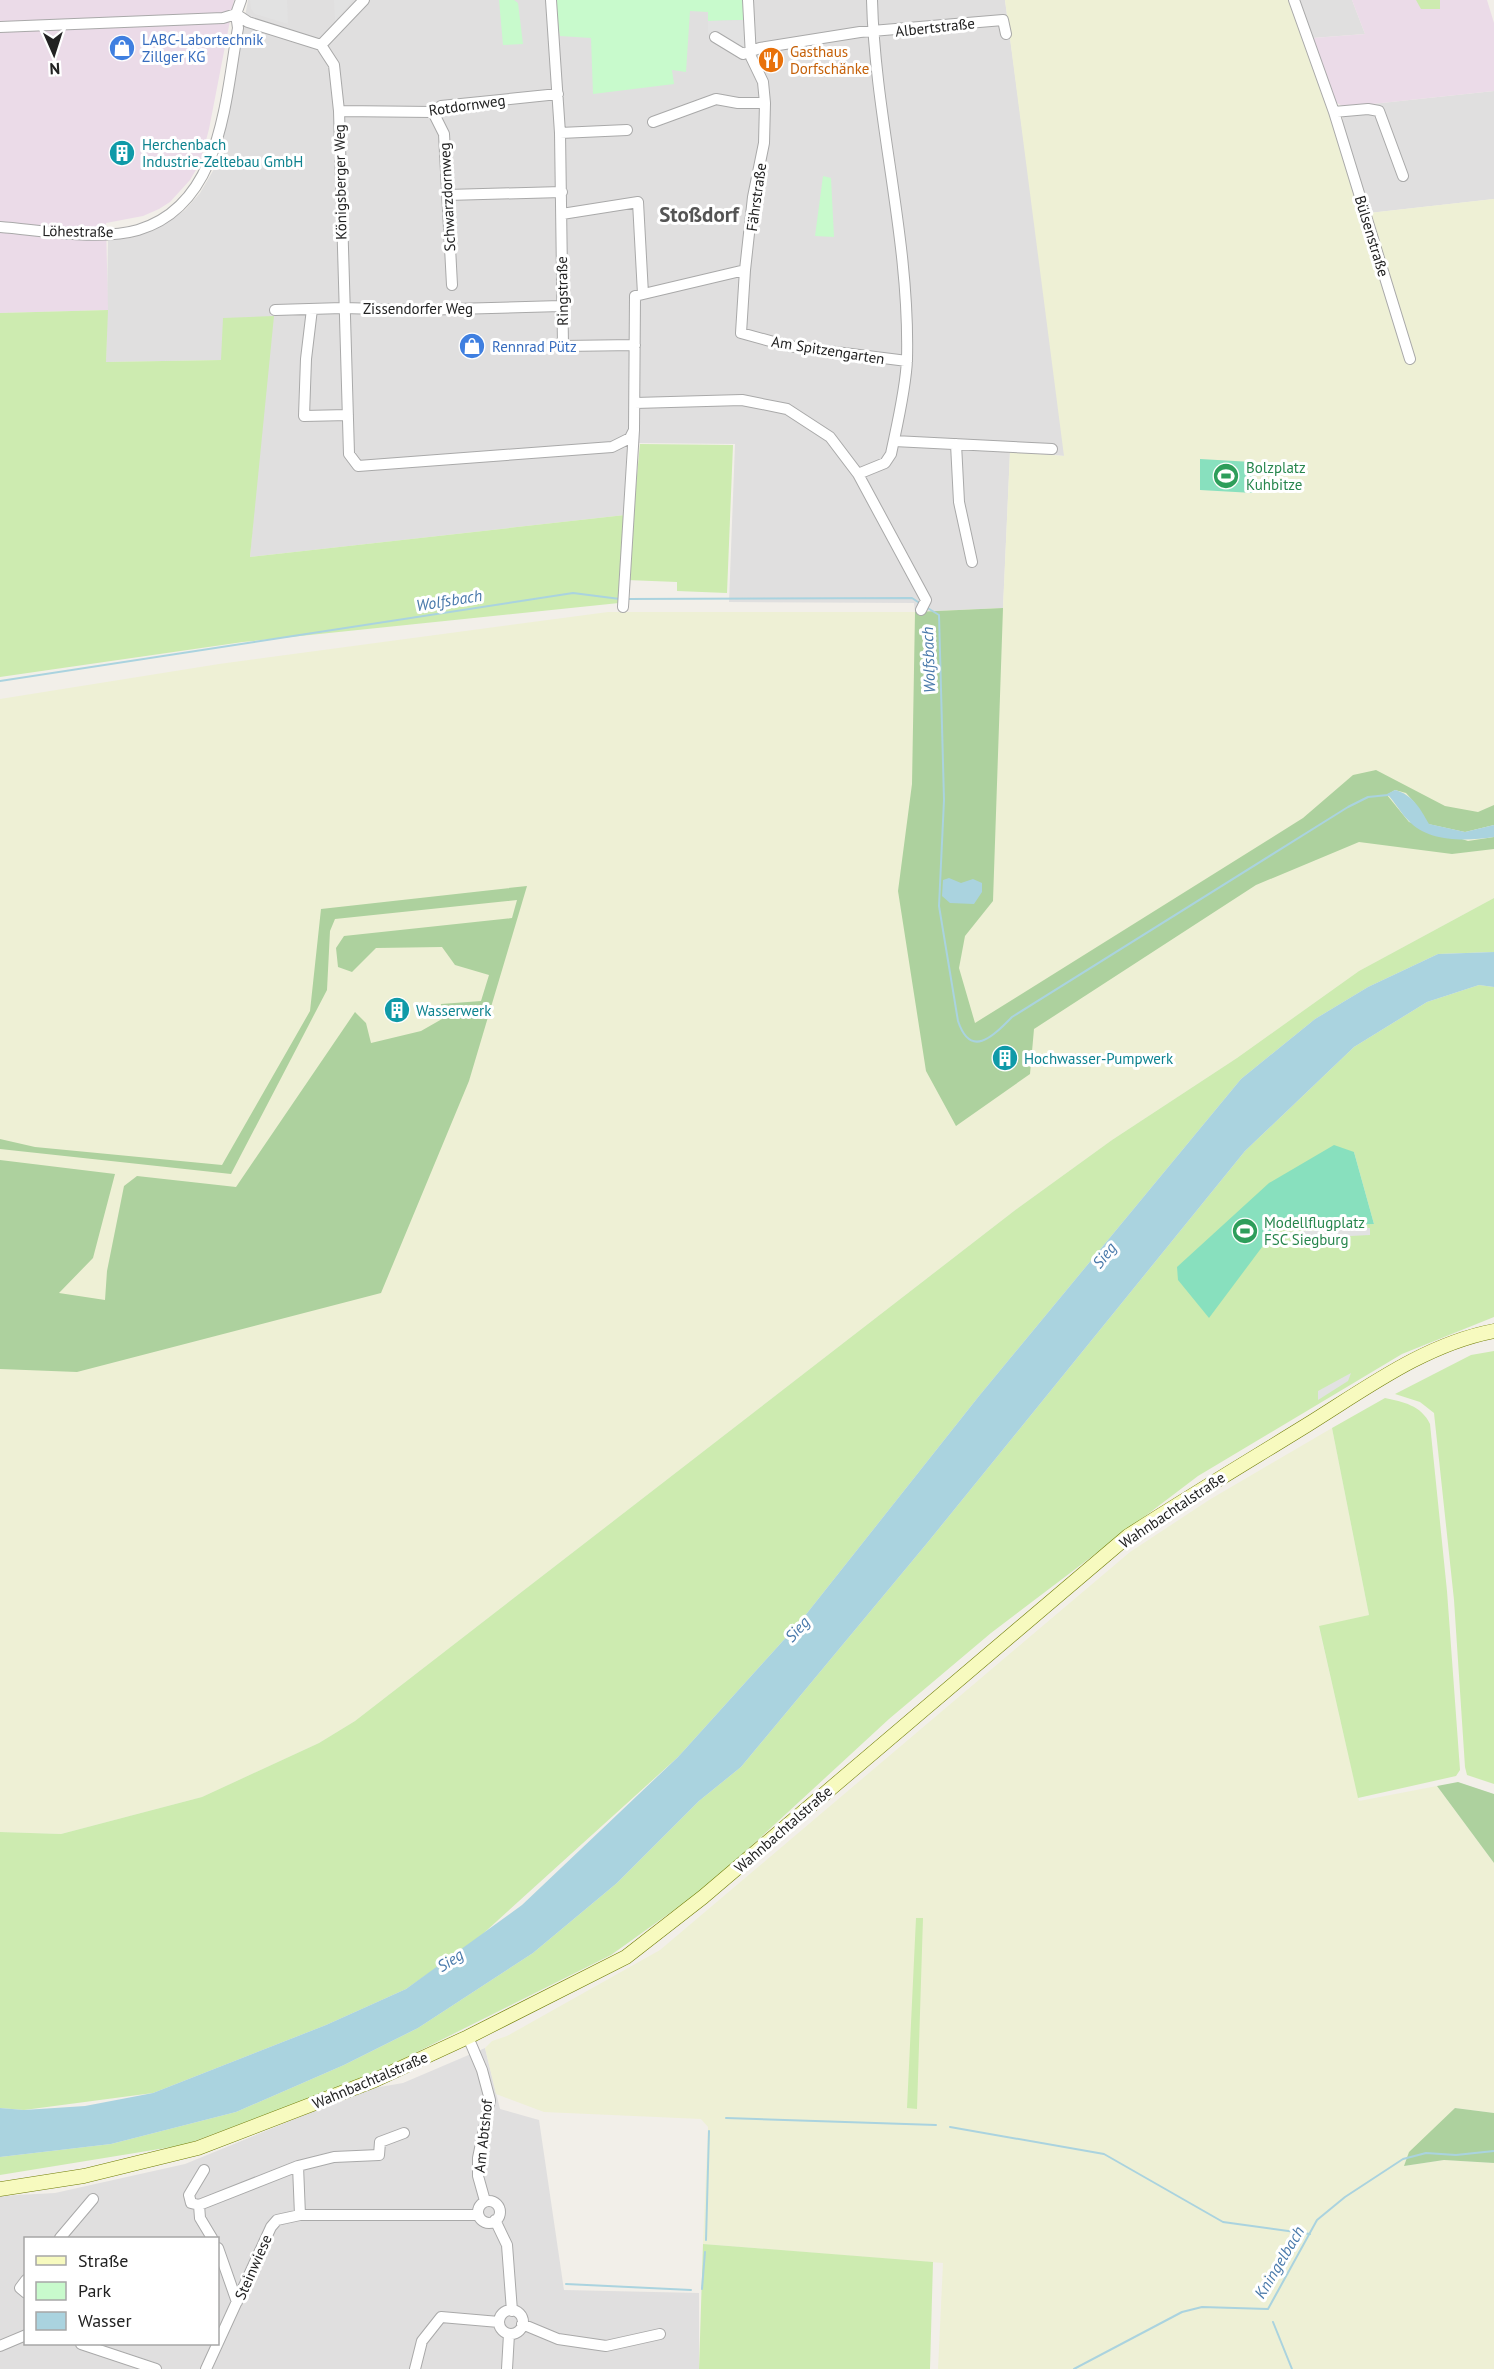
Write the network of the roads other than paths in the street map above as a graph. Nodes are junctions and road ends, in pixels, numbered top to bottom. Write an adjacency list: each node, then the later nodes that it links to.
1 (241, 0): 7 (street, Löhestraße)
2 (364, 0): 12 (street)
3 (551, 0): 14 (street, Ringstraße)
4 (748, 0): 13 (street, Fährstraße)
5 (872, 0): 9 (street)
6 (1294, 0): 18 (street, Bülsenstraße)
7 (236, 14): 8 (street); 12 (street); 26 (street, Löhestraße)
8 (0, 27)
9 (873, 33): 10 (street, Albertstraße); 13 (street, Albertstraße); 36 (street)
10 (1006, 34)
11 (715, 38): 13 (street, Albertstraße)
12 (321, 45): 16 (street, Königsberger Weg)
13 (751, 52): 15 (street, Fährstraße)
14 (558, 94): 17 (street, Rotdornweg); 21 (street, Ringstraße)
15 (765, 103): 19 (street); 27 (street, Fährstraße)
16 (339, 111): 17 (street, Rotdornweg); 31 (street, Königsberger Weg)
17 (433, 112): 24 (street, Schwarzdornweg)
18 (1334, 112): 22 (street); 35 (street, Bülsenstraße)
19 (653, 122)
20 (627, 130): 21 (street)
21 (560, 133): 23 (street, Ringstraße)
22 (1403, 176)
23 (562, 192): 24 (street); 25 (street, Ringstraße)
24 (447, 195): 28 (street, Schwarzdornweg)
25 (562, 214): 29 (street); 30 (street, Ringstraße)
26 (0, 228)
27 (745, 270): 29 (street); 36 (street, Am Spitzengarten)
28 (452, 285)
29 (643, 294): 34 (street)
30 (561, 306): 31 (street, Zissendorfer Weg); 34 (street, Ringstraße)
31 (343, 308): 32 (street, Zissendorfer Weg); 38 (street, Königsberger Weg)
32 (312, 309): 33 (street, Zissendorfer Weg); 38 (street)
33 (275, 310)
34 (635, 345): 37 (street)
35 (1410, 359)
36 (907, 361): 40 (street)
37 (635, 403): 39 (street); 43 (street)
38 (348, 415): 39 (street, Königsberger Weg)
39 (634, 430): 45 (street)
40 (894, 441): 41 (street); 43 (street)
41 (956, 444): 42 (street); 44 (street)
42 (1052, 449)
43 (858, 474): 46 (street)
44 (972, 562)
45 (623, 607)
46 (921, 610)
47 (1494, 1331): 48 (main road, Wahnbachtalstraße)
48 (468, 2037): 52 (main road, Wahnbachtalstraße); 54 (street, Am Abtshof)
49 (404, 2133): 50 (street)
50 (298, 2166): 55 (street); 56 (street)
51 (204, 2170): 55 (street)
52 (0, 2189)
53 (93, 2199): 59 (street)
54 (485, 2201): 57 (street); 58 (street)
55 (199, 2205): 60 (street)
56 (300, 2215): 57 (street, Steinwiese); 62 (street, Steinwiese)
57 (478, 2215): 58 (street)
58 (495, 2220): 63 (street)
59 (61, 2237)
60 (211, 2237)
61 (219, 2251): 62 (street)
62 (237, 2302): 69 (street, Steinwiese)
63 (512, 2311): 64 (street); 65 (street)
64 (499, 2322): 66 (street); 75 (street)
65 (522, 2324): 66 (street); 67 (street)
66 (509, 2334): 76 (street)
67 (660, 2334)
68 (24, 2336): 71 (street)
69 (219, 2341)
70 (217, 2345): 74 (street, Steinwiese)
71 (0, 2346)
72 (108, 2347): 73 (street)
73 (156, 2369)
74 (206, 2369)
75 (416, 2369)
76 (507, 2369)

